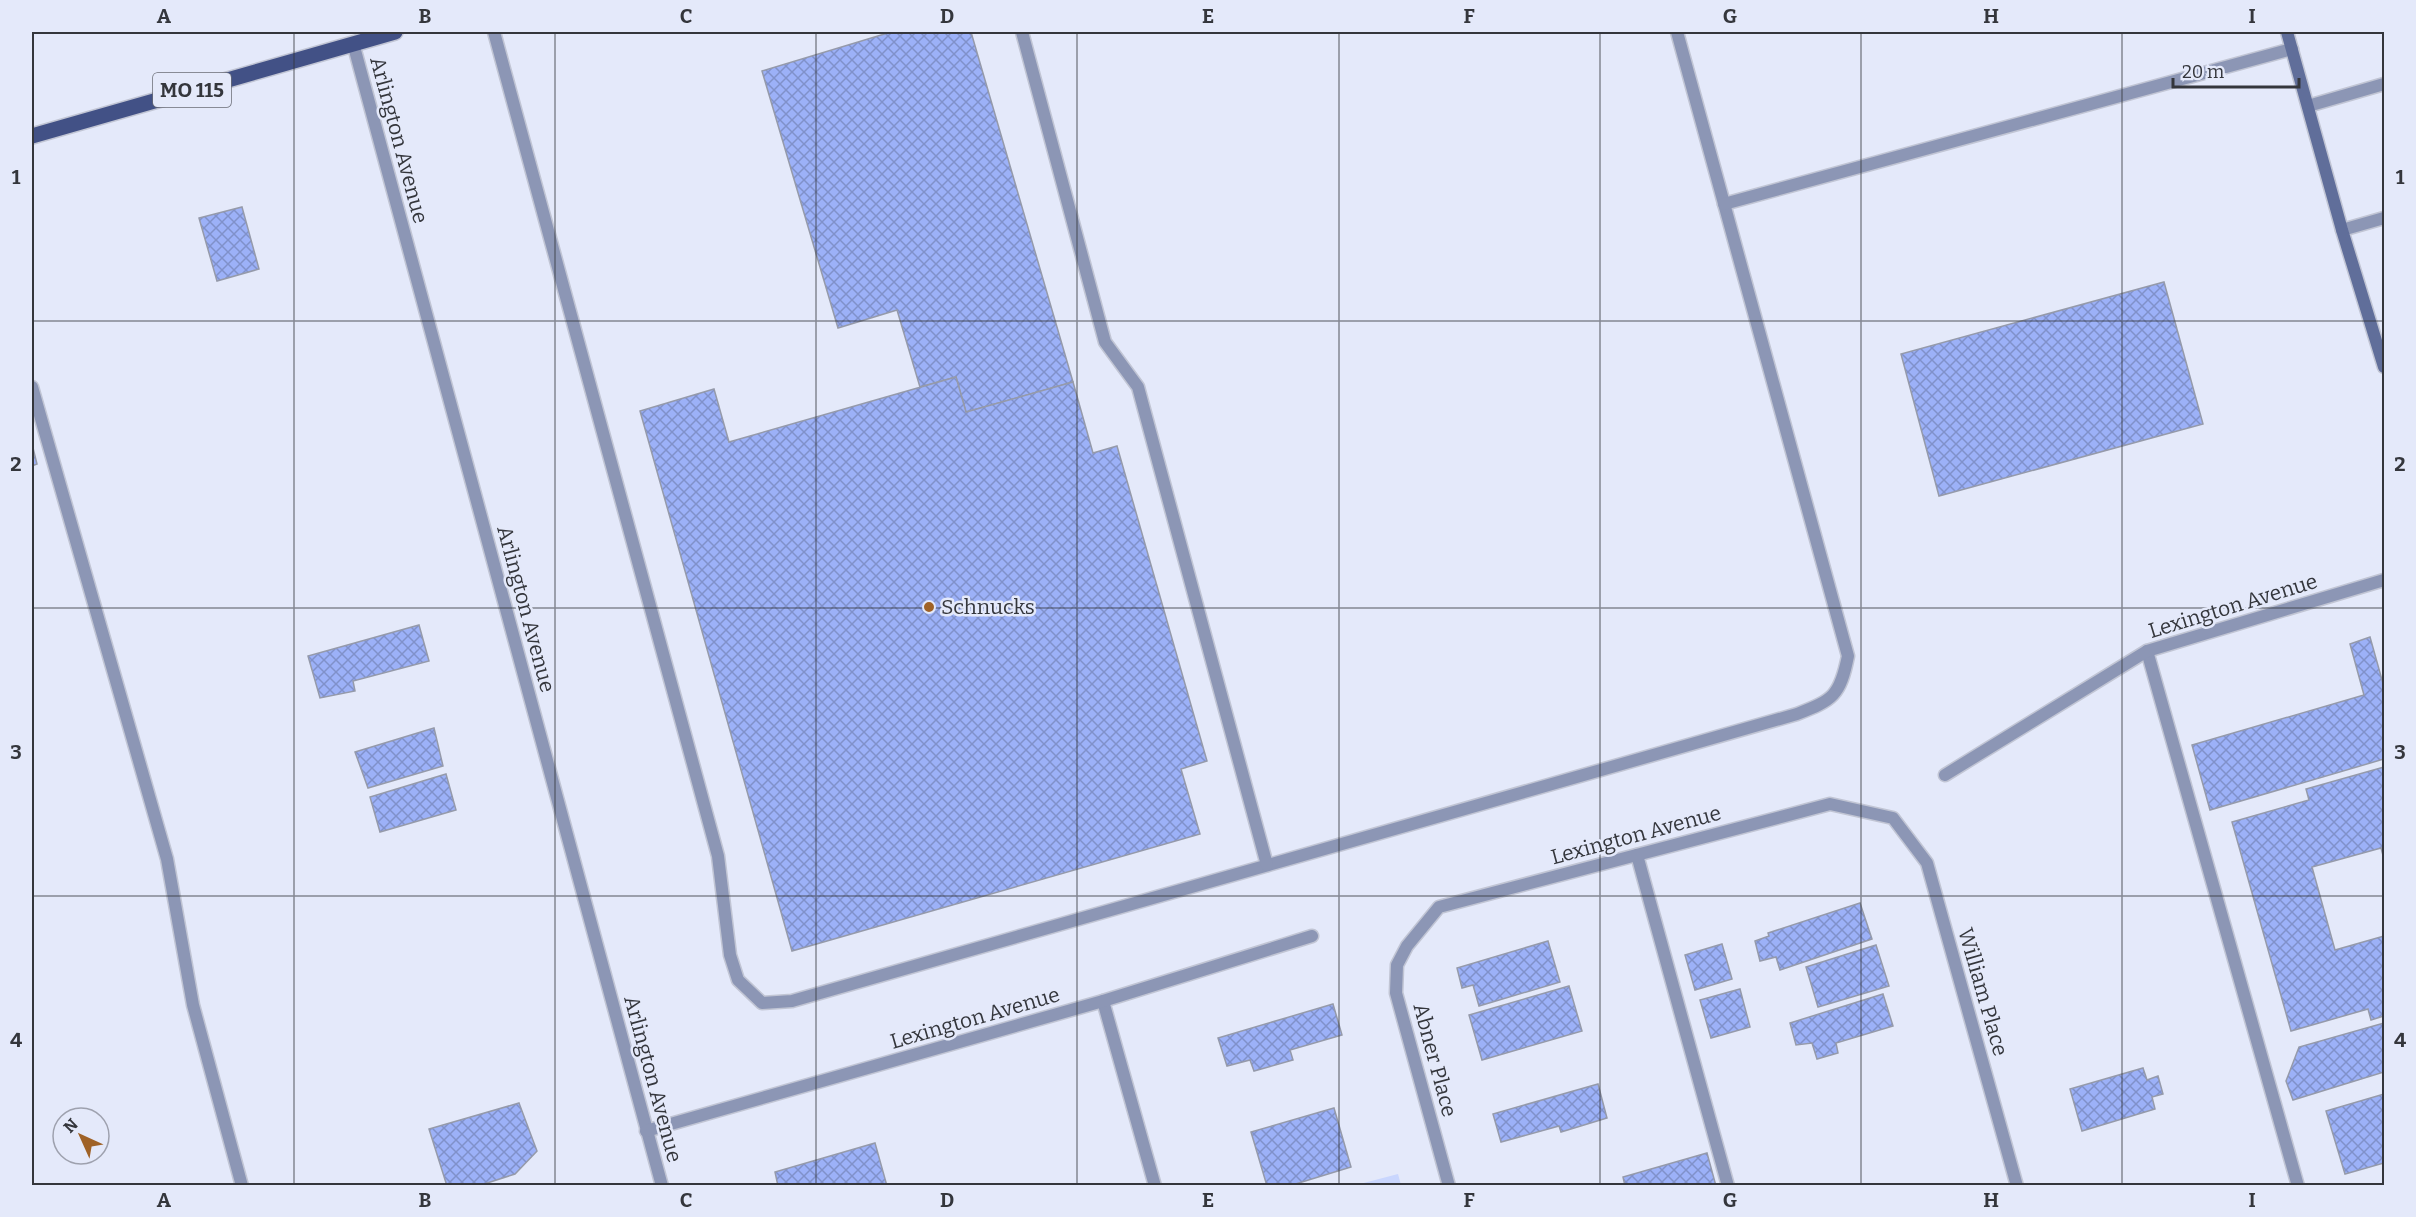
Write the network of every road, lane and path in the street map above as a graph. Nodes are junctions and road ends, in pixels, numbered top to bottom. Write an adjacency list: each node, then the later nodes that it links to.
1 (395, 32): 6 (main road, MO 115)
2 (494, 32): 21 (street)
3 (1022, 32): 21 (street)
4 (1677, 32): 11 (street)
5 (2287, 32): 7 (main road)
6 (353, 43): 10 (main road, MO 115); 25 (street, Arlington Avenue)
7 (2292, 50): 9 (main road); 11 (street)
8 (2385, 84): 9 (street)
9 (2308, 106): 13 (main road)
10 (32, 136)
11 (1724, 204): 21 (street)
12 (2385, 218): 13 (street)
13 (2342, 230): 14 (main road)
14 (2384, 365)
15 (32, 387): 26 (street)
16 (2385, 580): 17 (street, Lexington Avenue)
17 (2147, 651): 18 (street, Lexington Avenue); 32 (street)
18 (1945, 775)
19 (1893, 818): 20 (street, Lexington Avenue); 31 (street, William Place)
20 (1637, 855): 23 (street, Lexington Avenue); 30 (street)
21 (1267, 865)
22 (1312, 936): 24 (street, Lexington Avenue)
23 (1407, 946): 29 (street, Abner Place)
24 (1102, 1002): 25 (street, Lexington Avenue); 28 (street)
25 (646, 1131): 27 (street, Arlington Avenue)
26 (242, 1185)
27 (662, 1185)
28 (1155, 1185)
29 (1449, 1185)
30 (1728, 1185)
31 (2017, 1185)
32 (2298, 1185)

